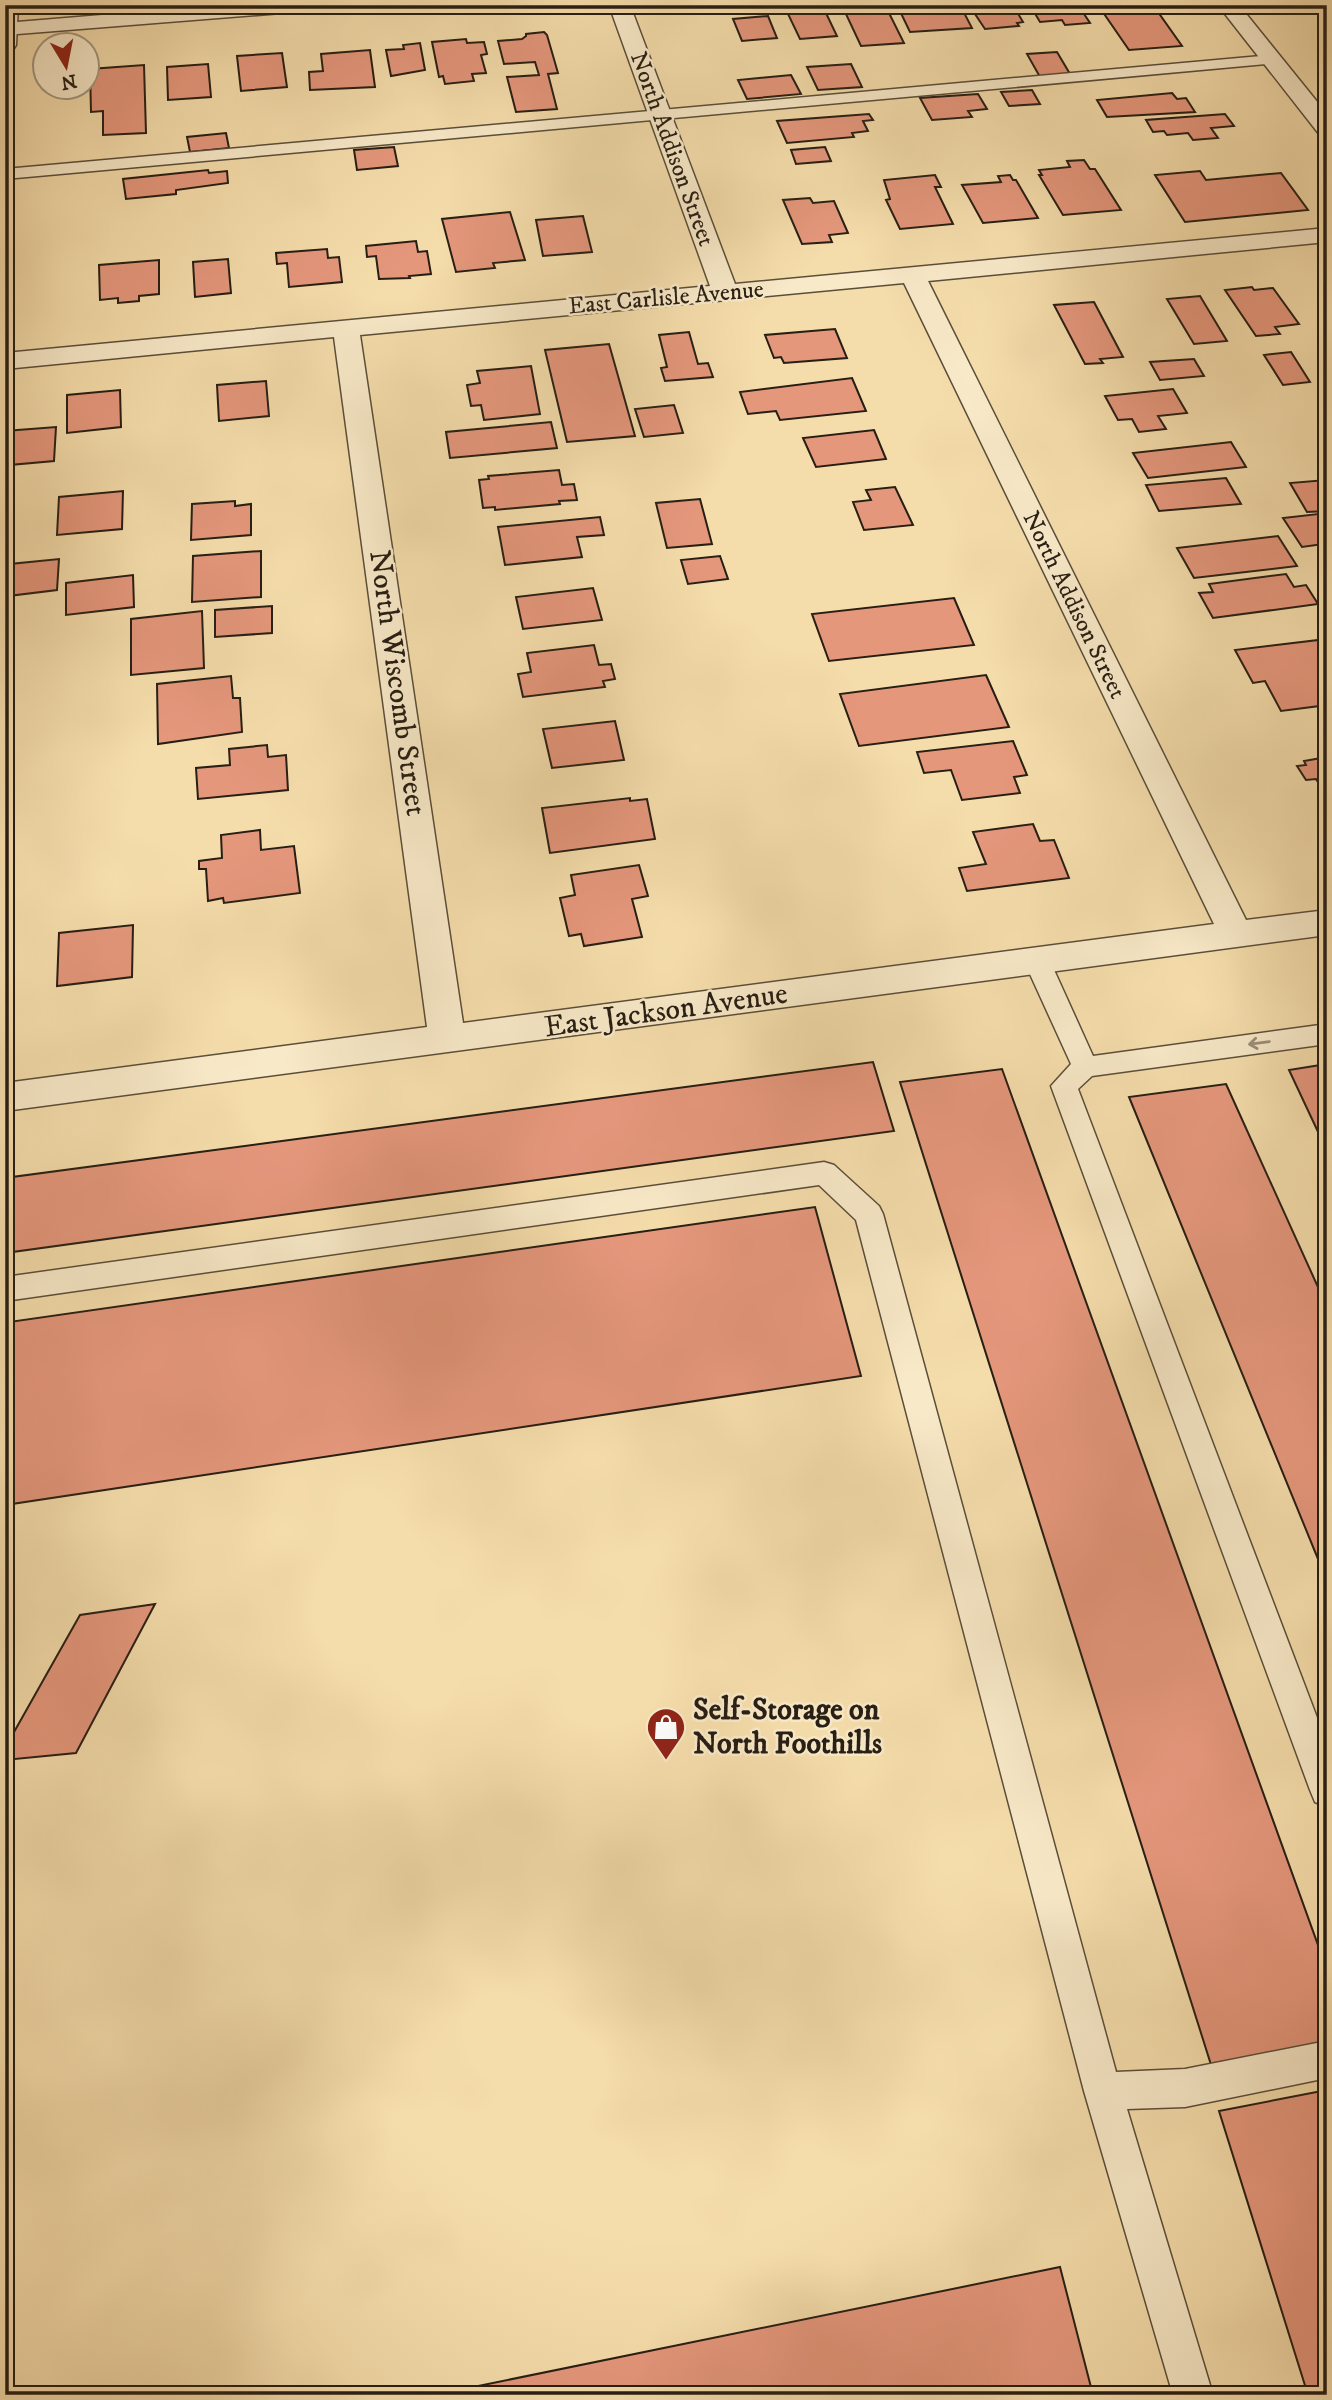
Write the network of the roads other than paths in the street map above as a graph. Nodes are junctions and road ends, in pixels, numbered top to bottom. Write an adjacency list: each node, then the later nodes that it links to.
1 (7, 5): 5 (street)
2 (306, 5): 5 (street)
3 (619, 5): 7 (street, North Addison Street)
4 (1228, 5): 6 (street)
5 (6, 34)
6 (1272, 60): 7 (lane); 8 (street)
7 (659, 117): 9 (lane); 12 (street, North Addison Street)
8 (1327, 129)
9 (5, 173)
10 (1327, 236): 11 (street, East Carlisle Avenue)
11 (913, 276): 12 (street, East Carlisle Avenue); 16 (street, North Addison Street)
12 (725, 292): 13 (street, East Carlisle Avenue)
13 (346, 327): 14 (street, East Carlisle Avenue); 19 (street, North Wiscomb Street)
14 (5, 361)
15 (1327, 922): 16 (street, East Jackson Avenue)
16 (1236, 935): 17 (street, East Jackson Avenue)
17 (1037, 961): 19 (street, East Jackson Avenue); 20 (lane)
18 (1327, 1034): 20 (lane, one-way to 20)
19 (447, 1040): 21 (street, East Jackson Avenue)
20 (1085, 1067): 23 (lane)
21 (5, 1097)
22 (5, 1289): 25 (lane)
23 (1327, 1790)
24 (1327, 2059): 25 (lane)
25 (1103, 2091): 26 (lane)
26 (1193, 2395)

